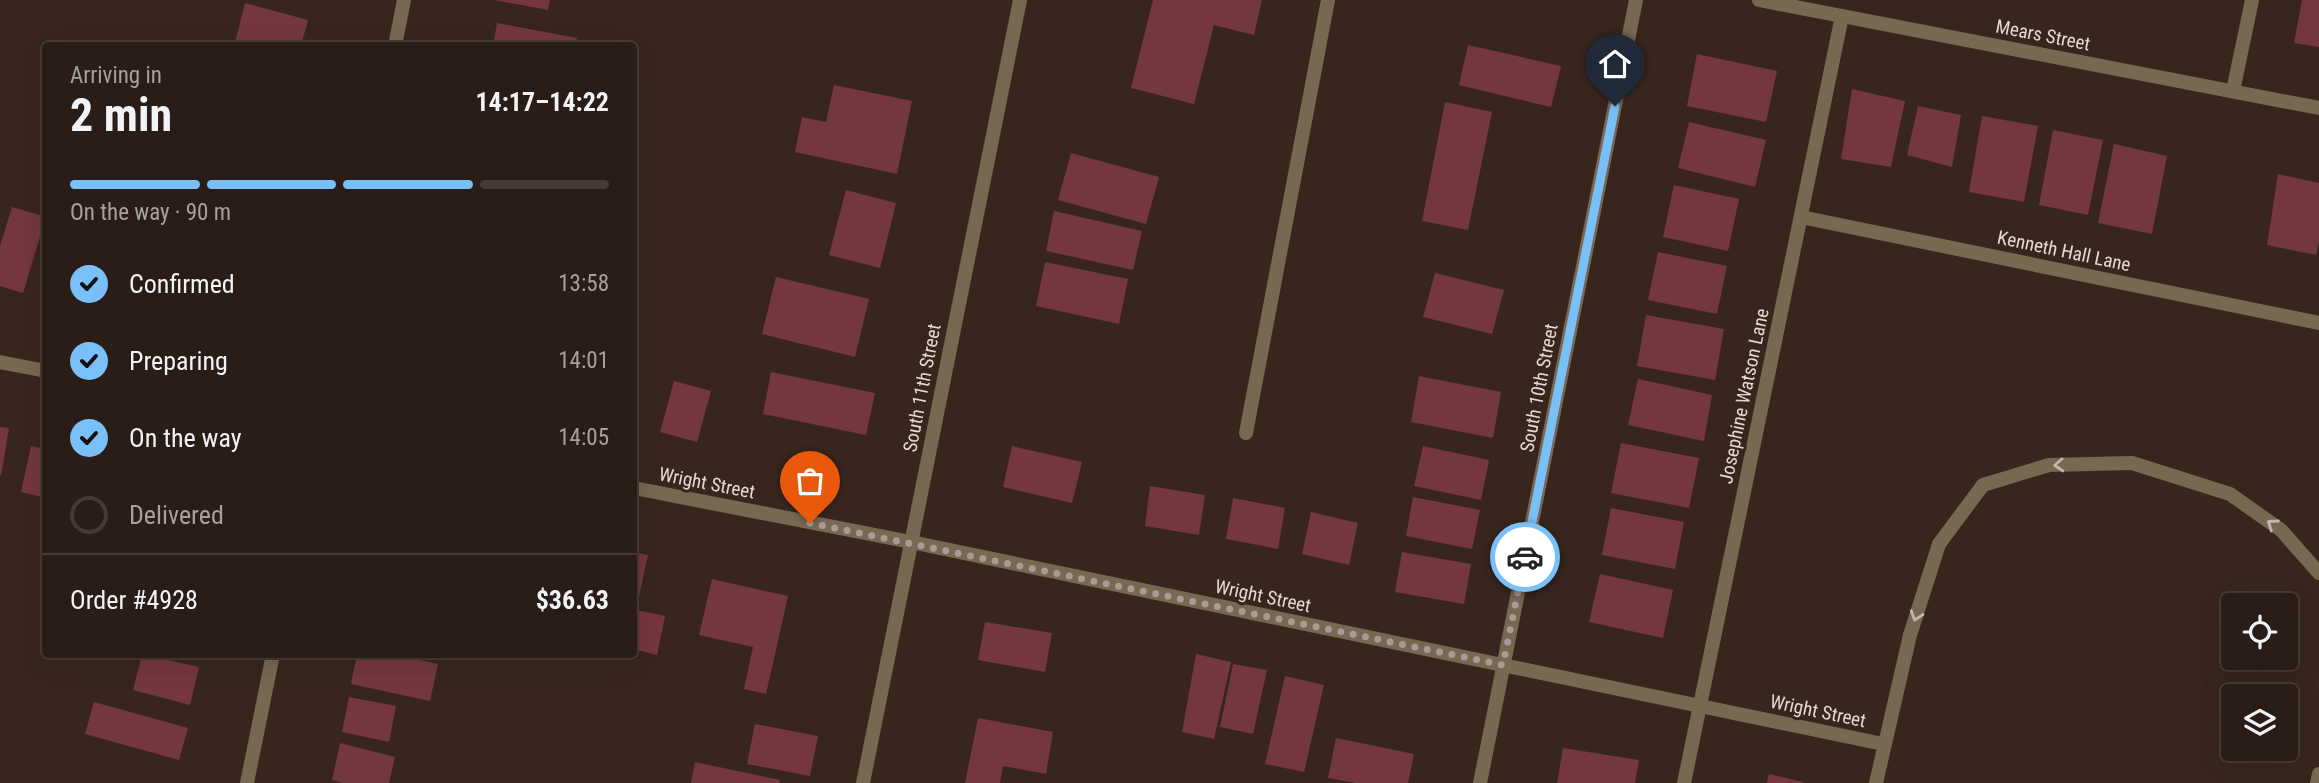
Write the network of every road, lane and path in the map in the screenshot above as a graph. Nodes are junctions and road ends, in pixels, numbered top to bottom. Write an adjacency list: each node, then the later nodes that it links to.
1 (404, 0): 8 (street)
2 (1020, 0): 17 (street, South 11th Street)
3 (1328, 0): 15 (street)
4 (1636, 0): 20 (street, South 10th Street)
5 (1759, 0): 7 (street, Mears Street)
6 (2252, 0): 9 (street)
7 (1842, 16): 9 (street, Mears Street); 11 (street, Josephine Watson Lane)
8 (396, 42)
9 (2233, 91): 10 (street, Mears Street)
10 (2319, 108)
11 (1801, 217): 12 (street, Kenneth Hall Lane); 21 (street, Josephine Watson Lane)
12 (2319, 323)
13 (0, 362): 14 (street)
14 (42, 370)
15 (1245, 433)
16 (637, 489): 17 (street, Wright Street)
17 (911, 542): 20 (street, Wright Street); 25 (street, South 11th Street)
18 (2319, 573): 22 (street, one-way to 22)
19 (272, 658): 24 (street)
20 (1503, 665): 21 (street, Wright Street); 26 (street, South 10th Street)
21 (1700, 706): 22 (street, Wright Street); 27 (street, Josephine Watson Lane)
22 (1883, 744): 28 (street)
23 (2319, 774): 29 (street)
24 (247, 783)
25 (863, 783)
26 (1480, 783)
27 (1684, 783)
28 (1876, 783)
29 (2317, 783)

